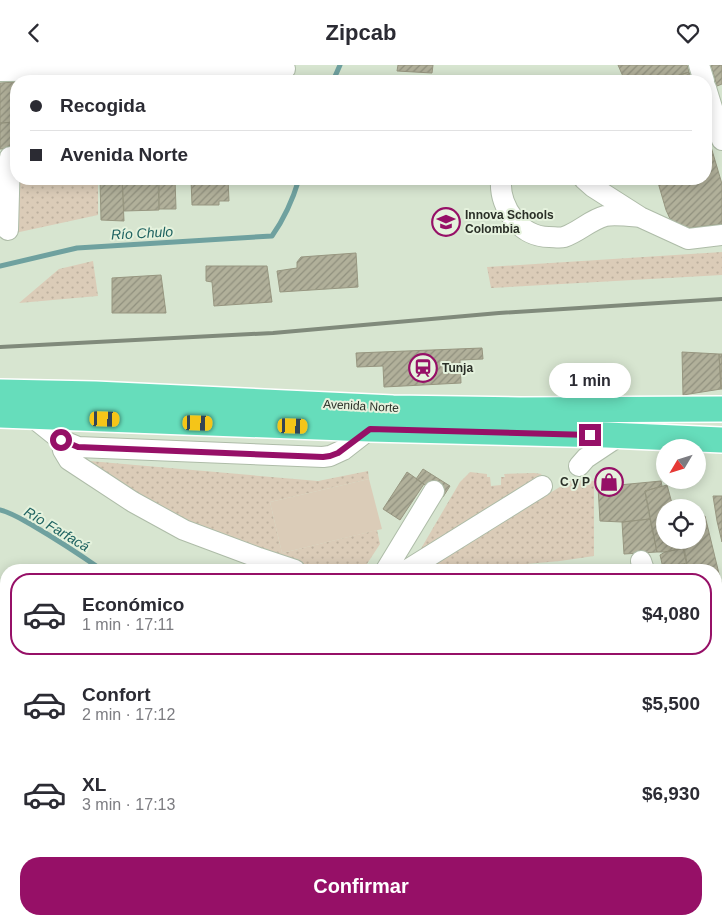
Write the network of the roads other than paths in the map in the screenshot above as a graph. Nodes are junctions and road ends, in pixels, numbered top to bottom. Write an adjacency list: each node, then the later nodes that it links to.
1 (218, 67): 2 (street); 3 (street)
2 (134, 68): 5 (street)
3 (285, 69)
4 (0, 71): 5 (street)
5 (73, 72)
6 (712, 108): 7 (street)
7 (722, 140)
8 (9, 157): 12 (street)
9 (501, 185): 11 (street)
10 (591, 185): 11 (street)
11 (640, 217): 13 (street)
12 (8, 230)
13 (722, 235)
14 (0, 392): 15 (main road, Avenida Norte)
15 (722, 409)
16 (0, 415): 17 (main road, Avenida Norte)
17 (31, 416): 18 (main road, Avenida Norte); 21 (street)
18 (216, 423): 19 (main road, Avenida Norte); 23 (street)
19 (370, 429): 20 (main road, Avenida Norte); 23 (street)
20 (619, 436): 22 (main road, Avenida Norte); 24 (street)
21 (61, 440): 23 (street); 27 (street)
22 (722, 440)
23 (217, 453)
24 (579, 466)
25 (542, 486): 29 (street)
26 (434, 491): 28 (street)
27 (276, 564)
28 (390, 564)
29 (417, 564)

